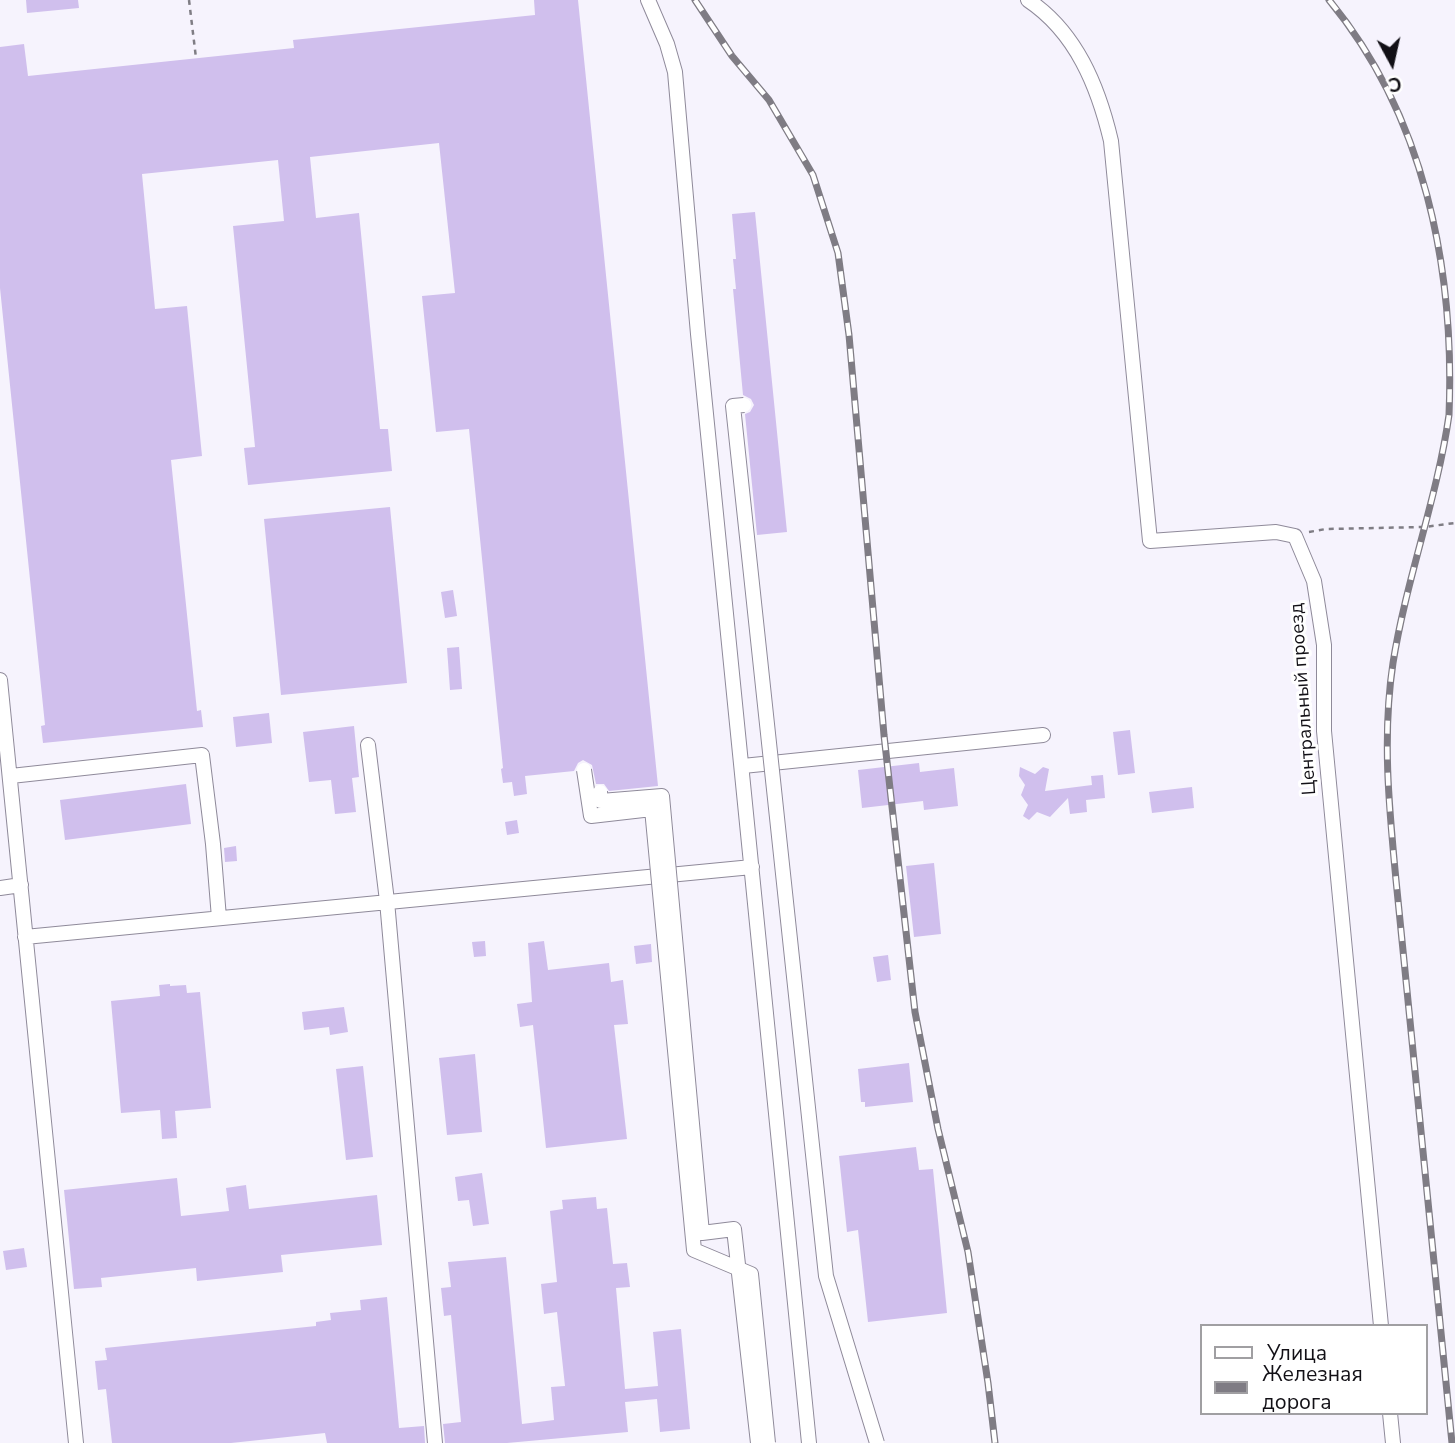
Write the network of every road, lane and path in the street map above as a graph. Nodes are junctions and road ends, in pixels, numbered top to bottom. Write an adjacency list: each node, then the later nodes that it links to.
1 (189, 0): 4 (path)
2 (648, 0): 11 (street)
3 (1028, 0): 7 (street)
4 (196, 58)
5 (744, 404): 28 (street, bridge)
6 (1455, 523): 7 (path)
7 (1295, 536): 21 (street, Центральный проезд)
8 (0, 680): 13 (street)
9 (1042, 735): 11 (street)
10 (368, 744): 18 (street)
11 (743, 766): 15 (street)
12 (584, 770): 26 (street, bridge)
13 (11, 776): 16 (street); 19 (street)
14 (600, 792): 25 (street, bridge)
15 (752, 867): 18 (street); 27 (street)
16 (21, 885): 17 (street); 20 (street)
17 (0, 888)
18 (387, 901): 19 (street); 24 (street)
19 (219, 918): 20 (street)
20 (25, 937): 23 (street)
21 (1381, 1324)
22 (1390, 1415): 29 (street)
23 (76, 1443)
24 (435, 1443)
25 (758, 1443)
26 (768, 1443)
27 (809, 1443)
28 (877, 1443)
29 (1393, 1443)

